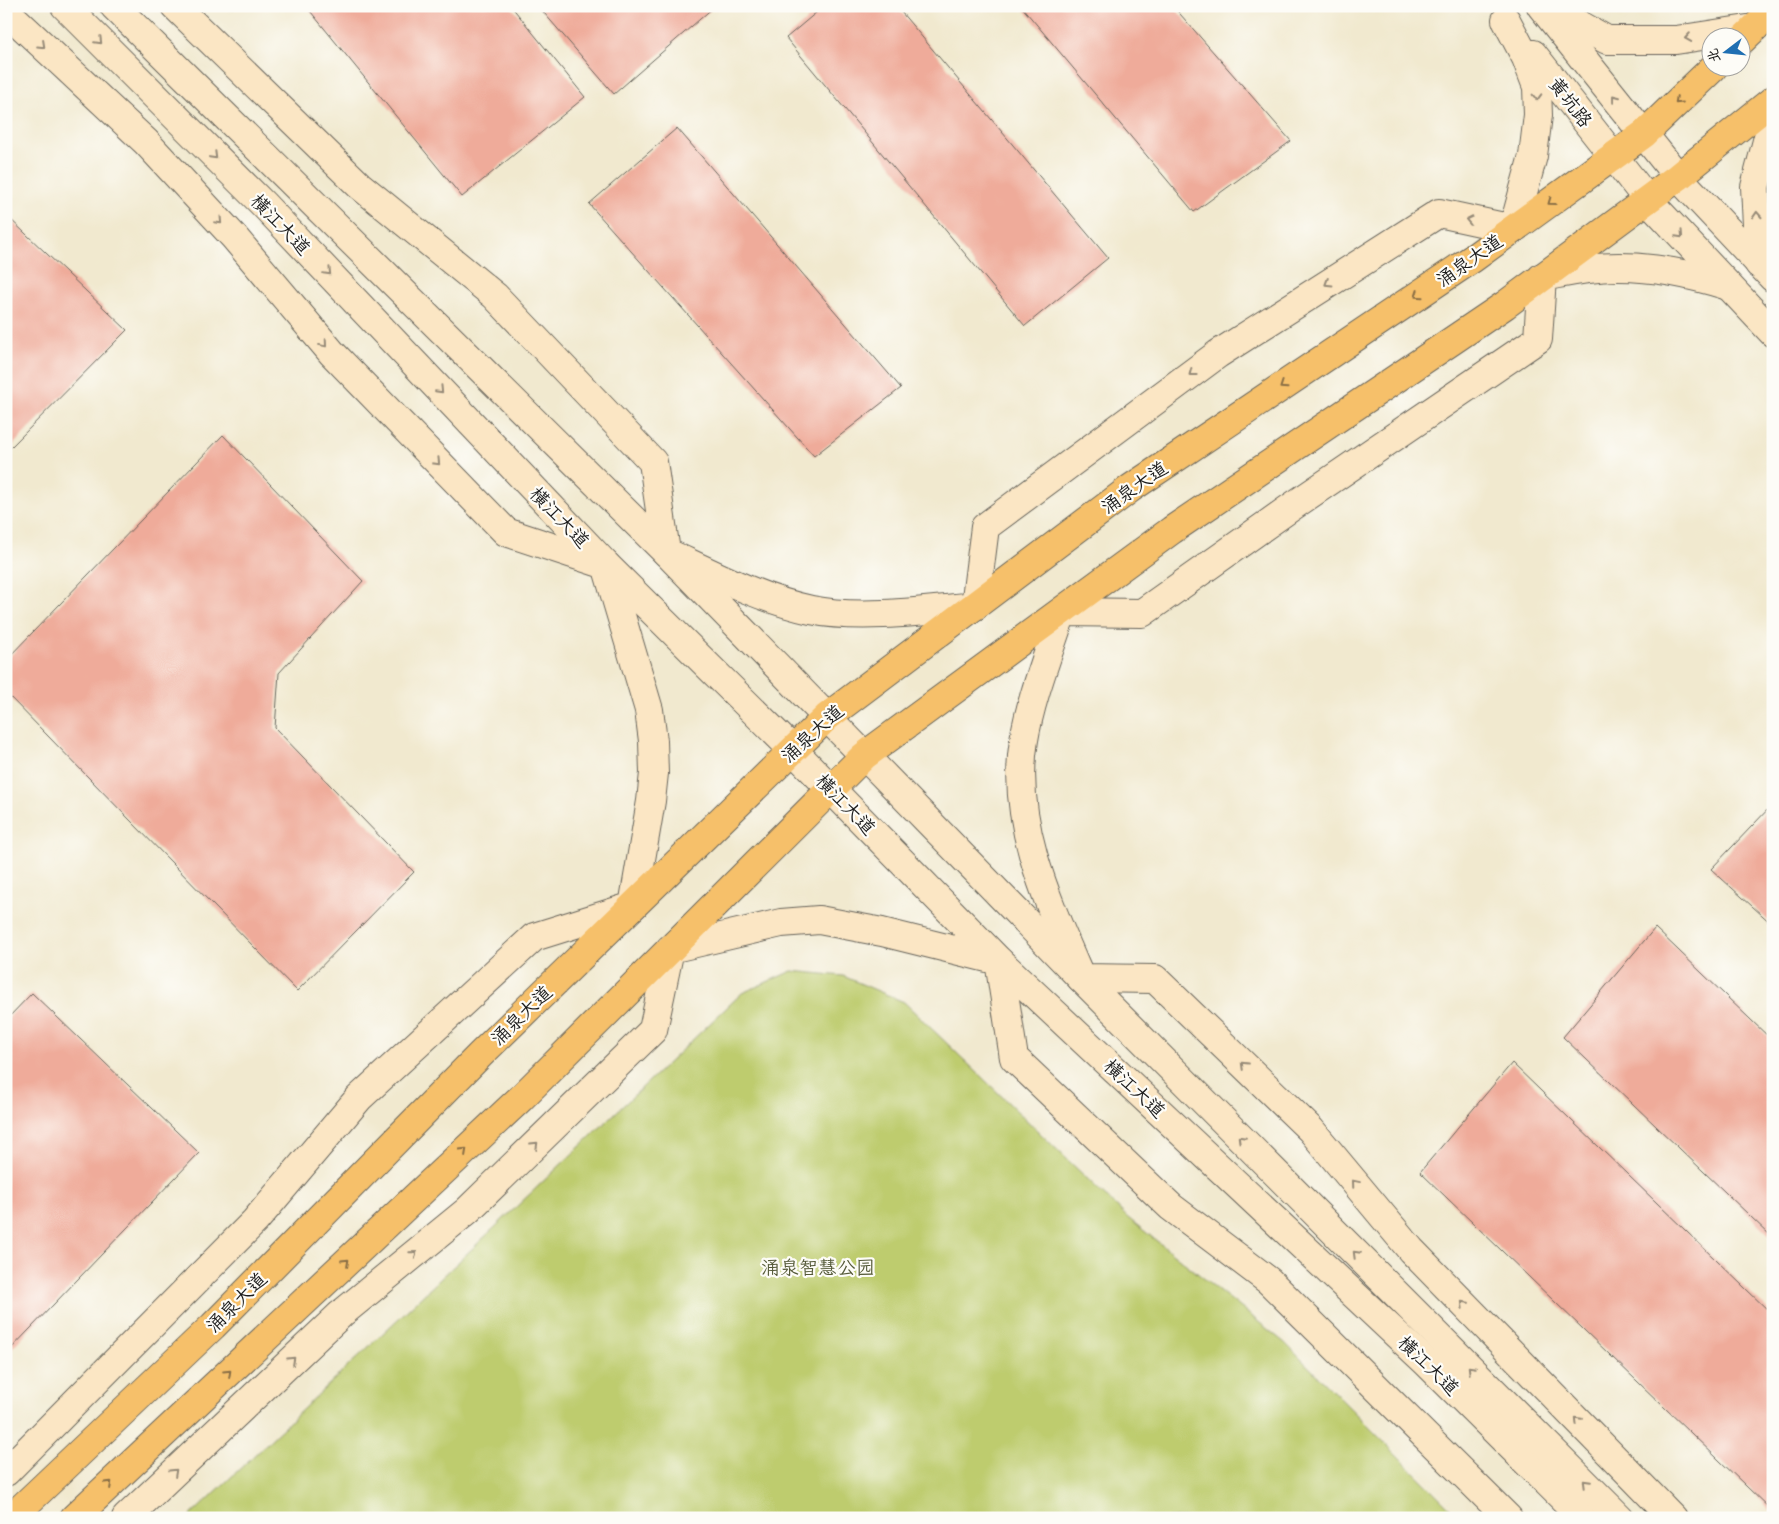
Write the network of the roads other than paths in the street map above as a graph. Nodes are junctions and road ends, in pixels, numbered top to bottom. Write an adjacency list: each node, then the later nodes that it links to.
1 (65, 6): 22 (street, 横江大道, one-way to 22)
2 (114, 6): 21 (street, 横江大道)
3 (175, 6): 21 (street)
4 (1541, 6): 12 (street, 黄坑路, one-way to 4)
5 (1546, 6): 8 (street, one-way to 5)
6 (6, 12): 22 (street, one-way to 22)
7 (1500, 13): 13 (street, 黄坑路); 16 (street, one-way to 16)
8 (1756, 26)
9 (1703, 78): 12 (main road, 涌泉大道, one-way to 12)
10 (1773, 100): 14 (main road)
11 (1773, 123): 17 (street, one-way to 11)
12 (1644, 134): 13 (main road, 涌泉大道); 14 (street, 黄坑路)
13 (1614, 156): 15 (street, 黄坑路); 16 (main road, 涌泉大道, one-way to 16)
14 (1678, 177): 15 (main road); 17 (street, 黄坑路)
15 (1647, 199): 18 (main road); 19 (street, 黄坑路, one-way to 19)
16 (1513, 229): 23 (main road, 涌泉大道, one-way to 23); 23 (street, one-way to 23)
17 (1766, 271)
18 (1542, 277): 19 (street); 24 (main road); 24 (street)
19 (1728, 286): 20 (street, 黄坑路)
20 (1773, 333)
21 (666, 552): 23 (street); 25 (street, 横江大道)
22 (606, 565): 26 (street, 横江大道); 29 (street)
23 (975, 606): 25 (main road, 涌泉大道)
24 (1062, 612): 27 (main road); 32 (street)
25 (827, 717): 26 (main road, 涌泉大道); 27 (street, 横江大道)
26 (793, 750): 28 (street, 横江大道); 29 (main road, 涌泉大道)
27 (864, 756): 28 (main road); 32 (street, 横江大道)
28 (830, 788): 30 (main road); 31 (street, 横江大道)
29 (633, 906): 33 (street); 34 (main road, 涌泉大道)
30 (670, 949): 31 (street); 35 (main road, one-way to 30); 36 (street, one-way to 30)
31 (999, 960): 37 (street); 38 (street, 横江大道)
32 (1081, 978): 39 (street, 横江大道, one-way to 32); 40 (street, one-way to 32)
33 (6, 1472)
34 (11, 1518)
35 (74, 1518)
36 (126, 1518)
37 (1508, 1518)
38 (1583, 1518)
39 (1620, 1518)
40 (1672, 1518)

